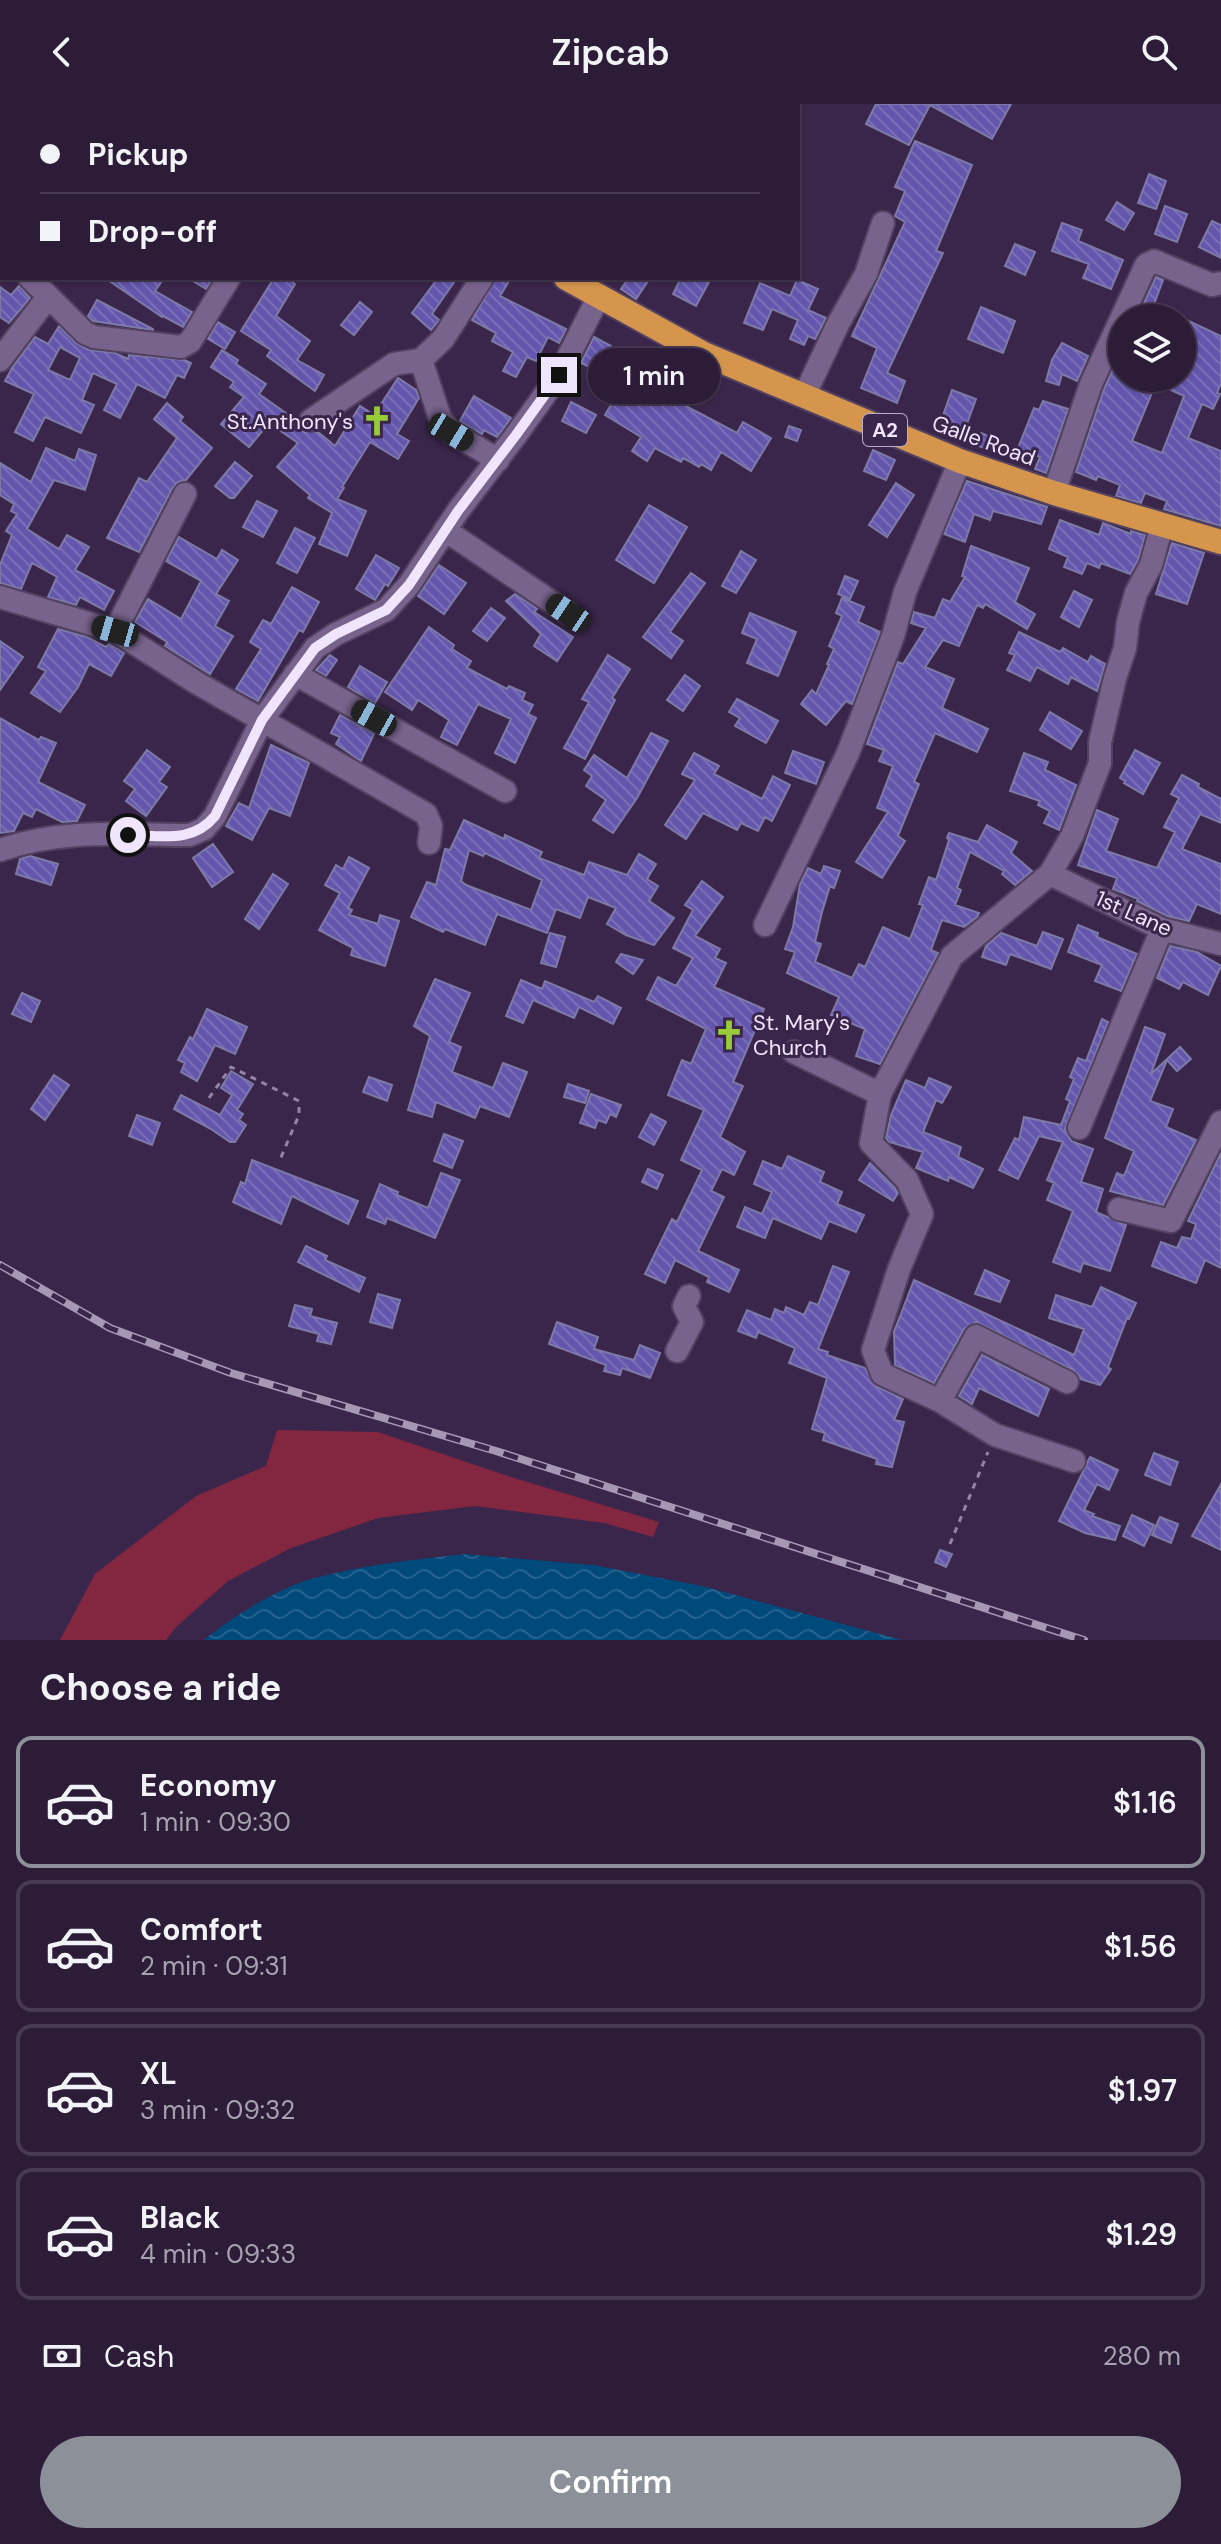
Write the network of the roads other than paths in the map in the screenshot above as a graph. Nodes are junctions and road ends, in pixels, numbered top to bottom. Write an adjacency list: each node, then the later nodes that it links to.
1 (883, 223): 11 (street)
2 (32, 280): 8 (street)
3 (228, 280): 8 (street)
4 (481, 280): 10 (street)
5 (570, 280): 7 (highway, Galle Road / A2)
6 (1221, 283): 15 (street)
7 (599, 296): 11 (highway, Galle Road / A2); 13 (street)
8 (48, 297): 9 (street)
9 (0, 360)
10 (421, 360): 12 (street); 13 (street)
11 (804, 396): 14 (highway, Galle Road / A2)
12 (311, 420)
13 (498, 460): 18 (street)
14 (960, 461): 15 (highway, Galle Road / A2); 29 (street)
15 (1054, 493): 17 (highway, Galle Road / A2)
16 (185, 494): 22 (street)
17 (1162, 525): 19 (highway, Galle Road / A2); 28 (street)
18 (445, 530): 21 (street); 23 (street)
19 (1221, 542)
20 (0, 597): 22 (street)
21 (568, 613)
22 (115, 631): 24 (street)
23 (295, 674): 24 (street); 25 (street)
24 (262, 720): 26 (street); 27 (street)
25 (505, 791)
26 (429, 843)
27 (0, 850)
28 (1050, 874): 30 (street, 1st Lane); 33 (street)
29 (765, 925)
30 (1162, 929): 31 (street, 1st Lane); 35 (street)
31 (1221, 944)
32 (794, 1052): 33 (street)
33 (880, 1094): 40 (street)
34 (1221, 1122): 36 (street)
35 (1079, 1128)
36 (1119, 1209)
37 (689, 1296): 38 (street)
38 (677, 1351)
39 (1067, 1382): 40 (street)
40 (940, 1401): 41 (street)
41 (1074, 1461)

